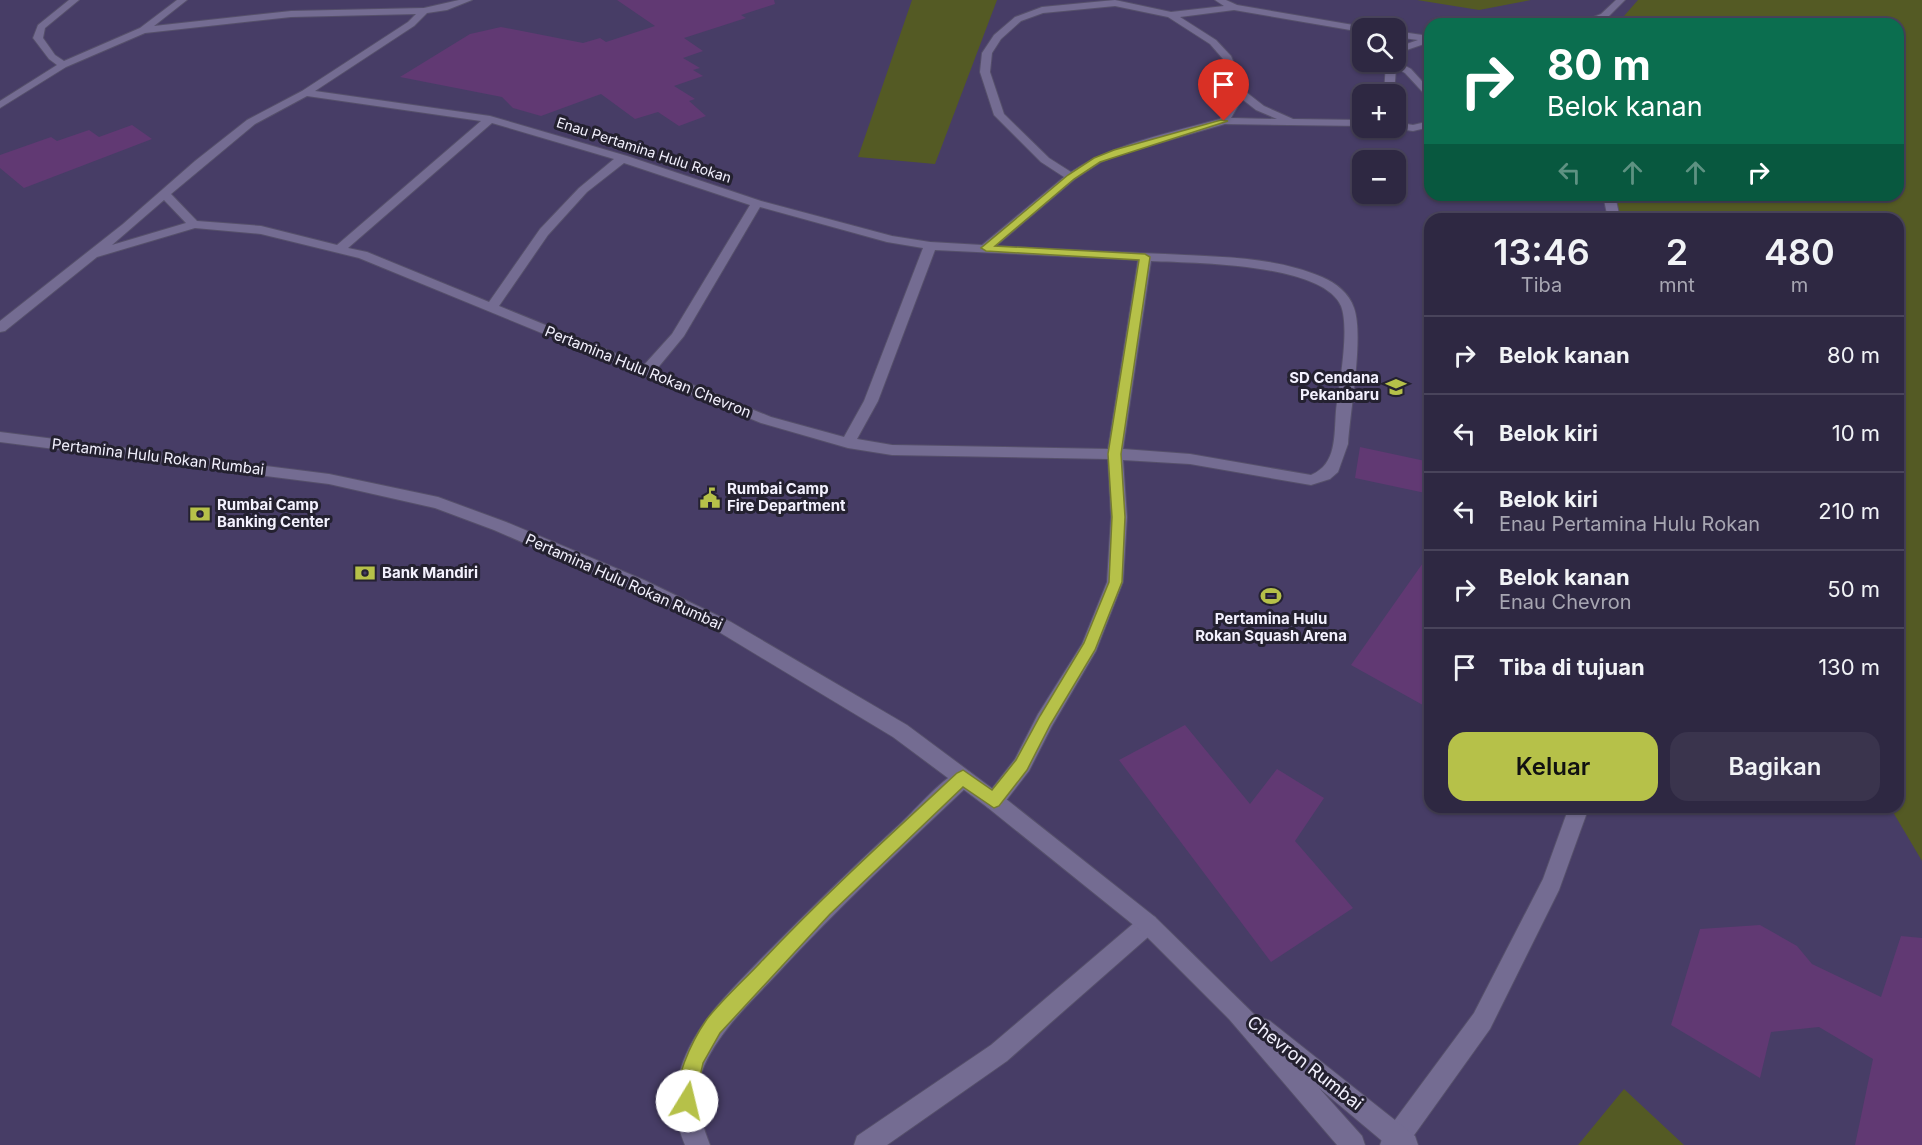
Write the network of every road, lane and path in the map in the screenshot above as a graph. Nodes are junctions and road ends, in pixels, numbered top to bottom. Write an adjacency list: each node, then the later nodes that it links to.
1 (75, 0): 19 (street)
2 (183, 0): 13 (street)
3 (468, 0): 8 (street)
4 (1219, 0): 7 (street)
5 (1621, 0): 10 (street)
6 (1115, 2): 9 (street); 32 (street)
7 (1235, 7): 9 (street); 11 (street)
8 (424, 11): 13 (street); 22 (street)
9 (1171, 15): 23 (street)
10 (1604, 18)
11 (1342, 26): 12 (street); 14 (street)
12 (1352, 28)
13 (143, 30): 19 (street)
14 (1352, 32)
15 (1406, 36): 16 (street)
16 (1424, 38)
17 (1424, 40): 18 (street)
18 (1406, 47)
19 (63, 65): 24 (street)
20 (1406, 70): 21 (street)
21 (1424, 90)
22 (306, 93): 25 (street, Enau Pertamina Hulu Rokan); 33 (street)
23 (1241, 93): 26 (street); 27 (street)
24 (0, 105)
25 (490, 119): 31 (street, Enau Pertamina Hulu Rokan); 38 (street)
26 (1289, 120): 27 (street); 28 (street)
27 (1224, 121): 32 (street)
28 (1352, 125)
29 (1424, 125): 30 (street)
30 (1406, 127)
31 (623, 158): 34 (street, Enau Pertamina Hulu Rokan); 41 (street)
32 (1071, 177): 37 (street)
33 (164, 194): 35 (street); 39 (street)
34 (757, 203): 36 (street, Enau Pertamina Hulu Rokan); 43 (street)
35 (194, 224): 38 (street, Pertamina Hulu Rokan Chevron); 39 (street)
36 (930, 246): 37 (street, Enau Pertamina Hulu Rokan); 45 (street)
37 (986, 248): 40 (street, Enau Pertamina Hulu Rokan)
38 (339, 249): 41 (street, Pertamina Hulu Rokan Chevron)
39 (91, 255): 42 (street)
40 (1145, 257): 46 (street); 46 (street, Pertamina Hulu Rokan Chevron)
41 (491, 308): 43 (street, Pertamina Hulu Rokan Chevron)
42 (0, 328)
43 (646, 372): 45 (street, Pertamina Hulu Rokan Chevron)
44 (0, 437): 47 (street, Pertamina Hulu Rokan Rumbai)
45 (848, 443): 46 (street, Pertamina Hulu Rokan Chevron)
46 (1114, 454): 48 (street)
47 (963, 778): 48 (street, Pertamina Hulu Rokan Rumbai); 53 (street)
48 (994, 801): 50 (street, Pertamina Hulu Rokan Rumbai)
49 (1577, 813): 52 (street)
50 (1148, 924): 51 (street, Pertamina Hulu Rokan Rumbai); 54 (street)
51 (1237, 1011): 52 (street, Chevron Rumbai); 55 (street, Chevron Rumbai)
52 (1399, 1142)
53 (698, 1145)
54 (866, 1145)
55 (1353, 1145)

